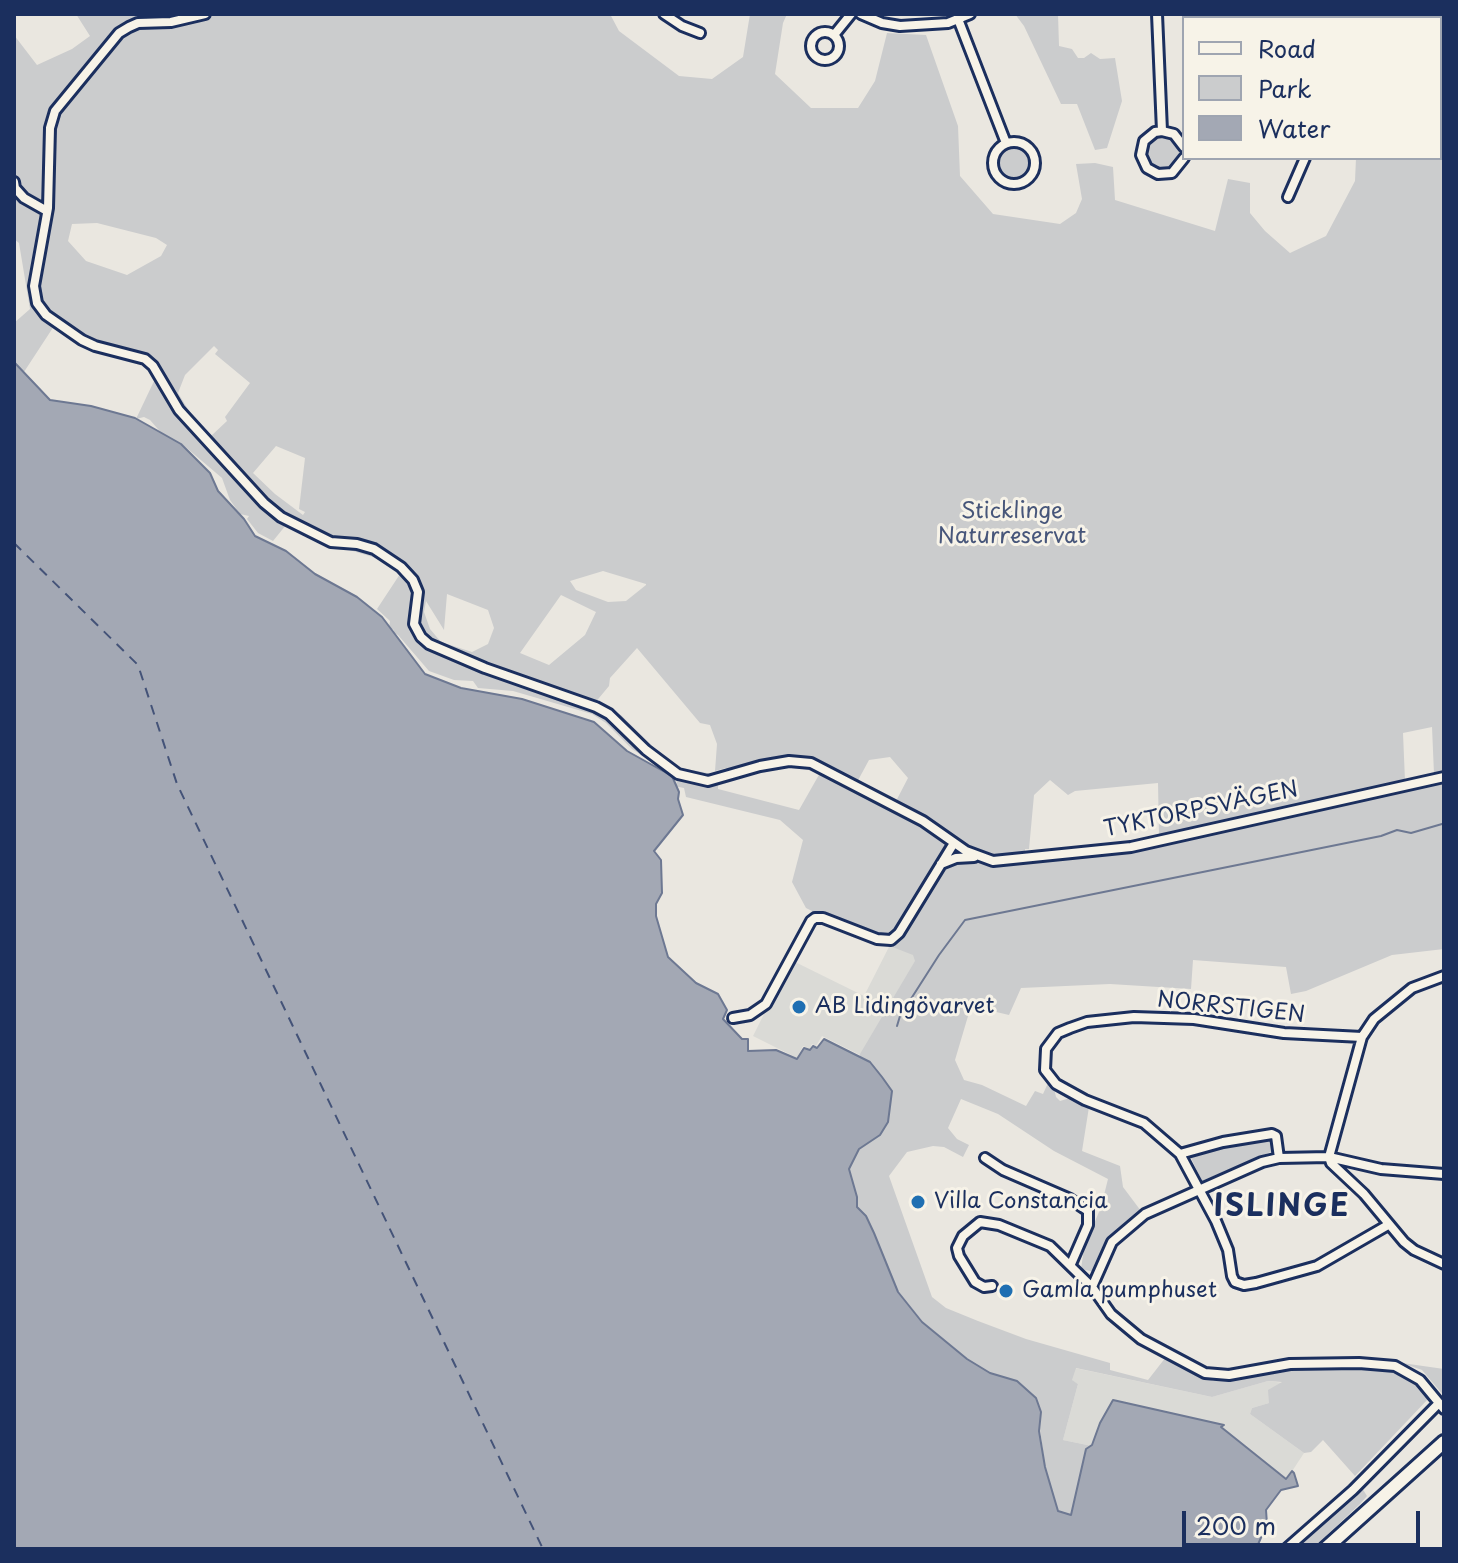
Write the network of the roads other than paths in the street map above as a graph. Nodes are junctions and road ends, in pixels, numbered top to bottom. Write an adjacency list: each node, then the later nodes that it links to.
1 (205, 14): 17 (street, TYKTORPSVÄGEN)
2 (664, 14): 8 (street)
3 (851, 14): 9 (street)
4 (861, 14): 7 (street)
5 (970, 14): 7 (street)
6 (1157, 14): 10 (street)
7 (958, 19): 11 (street)
8 (700, 33)
9 (834, 35)
10 (1162, 131): 12 (street); 13 (street)
11 (1006, 143): 11 (street)
12 (1182, 144)
13 (1183, 160)
14 (1304, 160): 16 (street)
15 (14, 182): 17 (street)
16 (1288, 197)
17 (47, 211): 19 (street, TYKTORPSVÄGEN)
18 (1444, 777): 20 (street, TYKTORPSVÄGEN)
19 (954, 843): 20 (street, TYKTORPSVÄGEN); 21 (street)
20 (977, 857): 21 (street)
21 (940, 864): 23 (street)
22 (1444, 976): 24 (street)
23 (733, 1018)
24 (1362, 1037): 25 (street, NORRSTIGEN); 26 (street)
25 (1180, 1154): 28 (street); 30 (street, NORRSTIGEN)
26 (1329, 1157): 28 (street); 29 (street); 31 (street)
27 (985, 1158): 32 (street)
28 (1279, 1158): 30 (street)
29 (1444, 1174)
30 (1199, 1189): 31 (street, NORRSTIGEN); 35 (street)
31 (1388, 1225): 33 (street)
32 (1071, 1264): 34 (street); 35 (street)
33 (1444, 1264)
34 (992, 1286)
35 (1092, 1287): 36 (street)
36 (1442, 1406): 38 (street)
37 (1444, 1442): 39 (main road)
38 (1286, 1549)
39 (1325, 1549)

